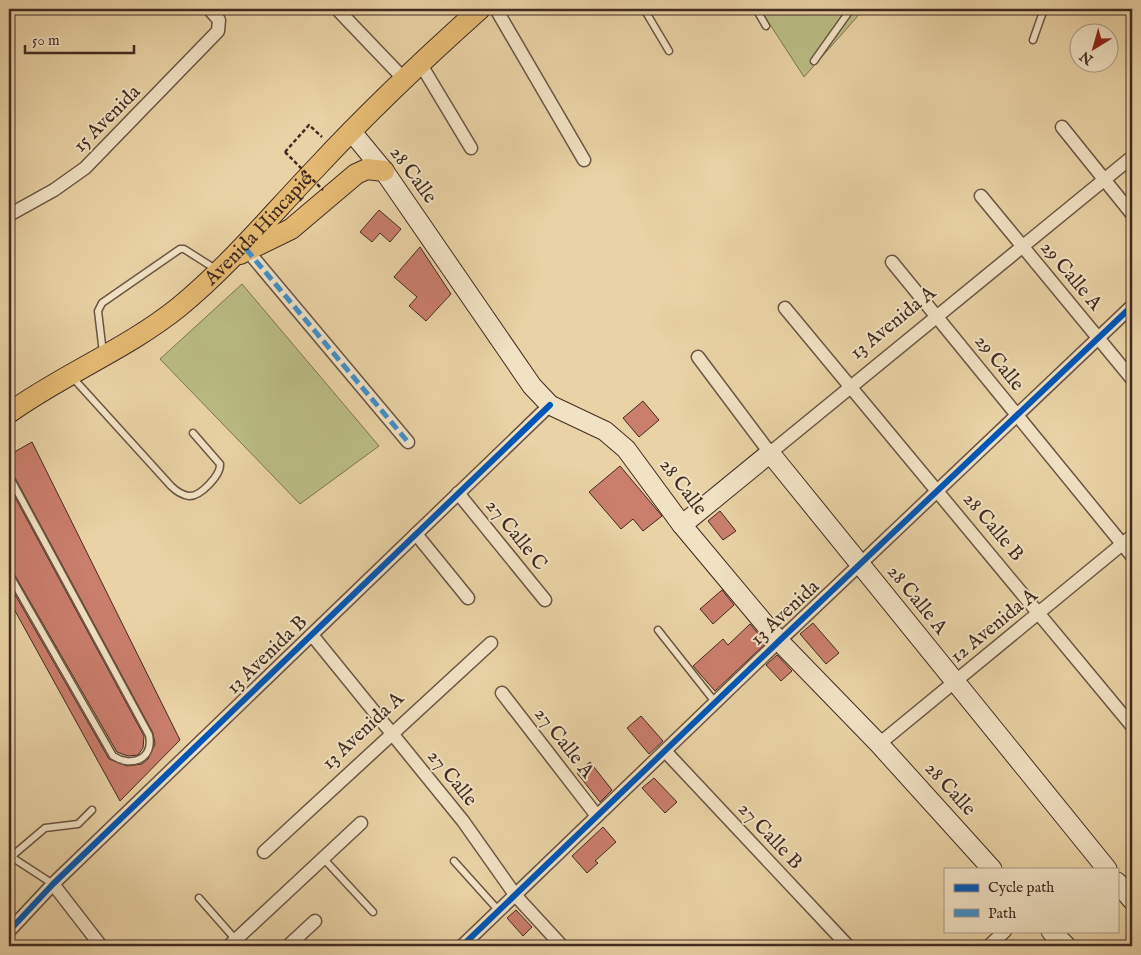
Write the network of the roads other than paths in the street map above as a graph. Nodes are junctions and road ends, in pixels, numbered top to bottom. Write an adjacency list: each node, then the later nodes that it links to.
1 (209, 9): 23 (street, 15 Avenida)
2 (337, 9): 14 (street)
3 (480, 9): 13 (main road, Avenida Hincapié)
4 (496, 9): 19 (street)
5 (644, 9): 11 (lane)
6 (756, 9): 9 (lane)
7 (851, 9): 12 (lane)
8 (1044, 9): 10 (lane)
9 (766, 26)
10 (1033, 40)
11 (668, 51)
12 (814, 61)
13 (420, 62): 14 (main road, Avenida Hincapié); 17 (street)
14 (403, 78): 16 (main road, Avenida Hincapié)
15 (1062, 127): 21 (street)
16 (351, 131): 20 (main road, 28 Calle); 28 (main road, Avenida Hincapié)
17 (471, 148)
18 (1132, 157): 21 (street, 13 Avenida A)
19 (584, 160)
20 (384, 171): 26 (main road); 38 (main road, 28 Calle)
21 (1103, 180): 24 (street); 25 (street, 13 Avenida A)
22 (981, 196): 25 (street, 29 Calle A)
23 (9, 214)
24 (1132, 214)
25 (1022, 246): 31 (street, 13 Avenida A); 32 (street, 29 Calle A)
26 (246, 250): 28 (main road); 42 (street)
27 (892, 262): 31 (street, 29 Calle)
28 (219, 270): 33 (main road, Avenida Hincapié); 33 (lane)
29 (1132, 306): 32 (street, 13 Avenida)
30 (785, 308): 37 (street, 28 Calle B)
31 (937, 316): 37 (street, 13 Avenida A); 40 (street, 29 Calle)
32 (1098, 338): 36 (street, 29 Calle A); 40 (street, 13 Avenida)
33 (104, 355): 35 (main road, Avenida Hincapié)
34 (698, 357): 43 (street, 28 Calle A)
35 (70, 374): 39 (main road, Avenida Hincapié); 41 (lane)
36 (1132, 379)
37 (851, 387): 43 (street, 13 Avenida A); 45 (street, 28 Calle B)
38 (550, 404): 46 (street, 13 Avenida B); 47 (main road, 28 Calle)
39 (9, 413)
40 (1017, 416): 45 (street, 13 Avenida); 49 (street, 29 Calle)
41 (193, 433)
42 (408, 442)
43 (770, 453): 47 (main road, 13 Avenida A); 51 (main road, 28 Calle A)
44 (9, 476): 52 (lane)
45 (938, 490): 51 (street, 13 Avenida); 55 (street, 28 Calle B)
46 (458, 493): 48 (street, 13 Avenida B); 54 (street, 27 Calle C)
47 (682, 525): 58 (main road, 28 Calle)
48 (416, 534): 53 (street); 57 (street, 13 Avenida B)
49 (1127, 540): 50 (street, 29 Calle); 55 (street, 12 Avenida A)
50 (1132, 556)
51 (860, 566): 58 (street, 13 Avenida); 60 (main road, 28 Calle A)
52 (9, 574)
53 (468, 598)
54 (545, 600)
55 (1040, 612): 60 (street, 12 Avenida A); 63 (street, 28 Calle B)
56 (658, 630): 62 (lane)
57 (312, 635): 64 (street, 27 Calle); 77 (street, 13 Avenida B)
58 (779, 641): 62 (street, 13 Avenida); 65 (main road, 28 Calle)
59 (491, 643): 64 (street, 13 Avenida A)
60 (955, 682): 65 (street, 12 Avenida A); 75 (main road, 28 Calle A)
61 (502, 693): 68 (street, 27 Calle A)
62 (716, 702): 66 (street, 13 Avenida)
63 (1132, 726)
64 (392, 735): 70 (street, 13 Avenida A); 78 (street, 27 Calle)
65 (879, 744): 74 (main road, 28 Calle)
66 (665, 751): 68 (street, 13 Avenida); 92 (street, 27 Calle B)
67 (92, 810): 71 (lane)
68 (597, 816): 78 (street, 13 Avenida)
69 (361, 822): 72 (street)
70 (264, 852)
71 (10, 856): 77 (lane)
72 (323, 858): 82 (lane); 87 (street)
73 (454, 860): 81 (lane)
74 (991, 868)
75 (1106, 868)
76 (1118, 883): 80 (main road)
77 (53, 884): 84 (street, 13 Avenida B); 88 (street)
78 (516, 896): 81 (street, 13 Avenida); 91 (street, 27 Calle)
79 (199, 898): 87 (lane)
80 (1132, 900)
81 (500, 911): 90 (street, 13 Avenida)
82 (373, 912)
83 (314, 921): 89 (street)
84 (9, 931)
85 (1004, 932): 93 (street)
86 (1052, 932): 94 (main road)
87 (233, 943)
88 (102, 946)
89 (288, 946)
90 (462, 946)
91 (562, 946)
92 (848, 946)
93 (989, 946)
94 (1066, 946)

